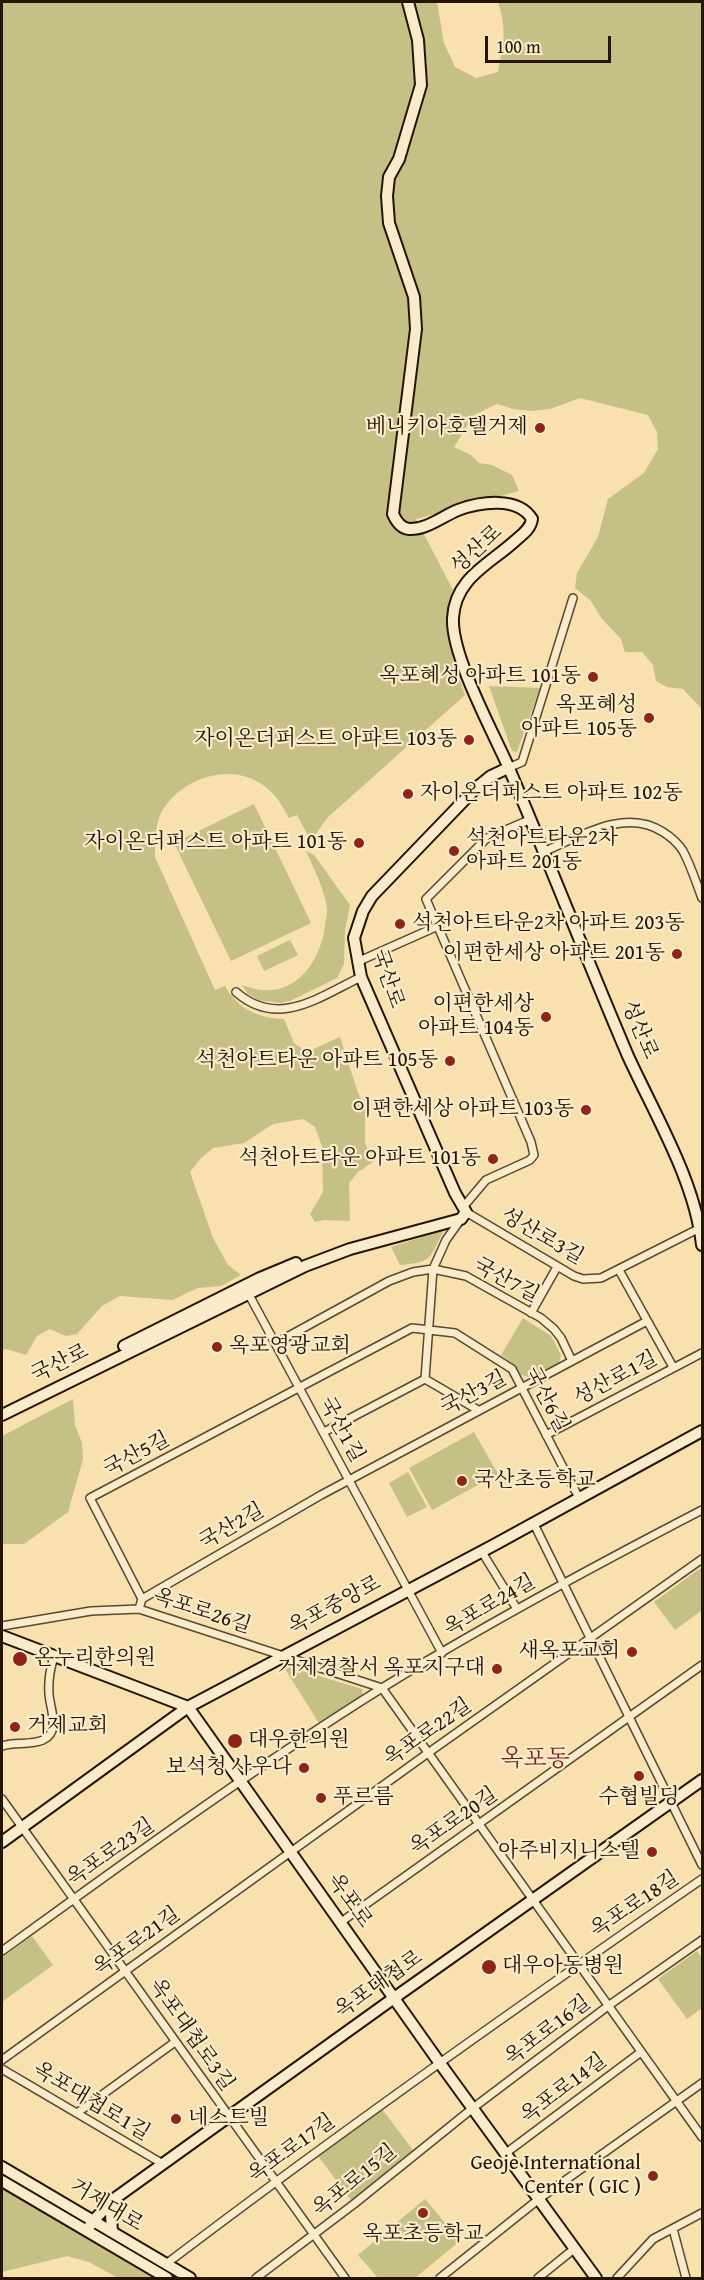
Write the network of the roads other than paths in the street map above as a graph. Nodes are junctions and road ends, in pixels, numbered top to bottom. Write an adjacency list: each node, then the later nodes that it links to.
1 (408, 2): 3 (street, 성산로)
2 (573, 598): 3 (street)
3 (508, 768): 4 (street, 성산로); 8 (street, 국산로)
4 (529, 820): 5 (street, 성산로); 7 (street)
5 (543, 852): 6 (street); 12 (street, 성산로)
6 (702, 898)
7 (438, 926): 8 (street); 11 (street)
8 (357, 962): 9 (street, 국산로)
9 (361, 977): 10 (street); 11 (street, 국산로)
10 (237, 992)
11 (463, 1212): 14 (street, 성산로3길); 15 (street); 17 (street, 국산로)
12 (701, 1227): 13 (street, 성산로); 16 (street, 성산로3길)
13 (702, 1245)
14 (557, 1267): 16 (street, 성산로3길); 18 (street)
15 (433, 1269): 18 (street, 국산7길); 20 (street); 21 (street, 국산7길)
16 (619, 1270): 19 (street)
17 (246, 1290): 21 (street, 국산1길); 28 (street, 국산로); 30 (street, 국산로)
18 (531, 1313): 23 (street, 국산7길)
19 (647, 1321): 23 (street, 국산3길); 24 (street)
20 (427, 1329): 25 (street); 26 (street, 국산6길); 27 (street, 국산6길)
21 (276, 1344): 27 (street, 국산1길)
22 (702, 1353): 24 (street, 성산로1길)
23 (572, 1361): 26 (street, 국산3길)
24 (673, 1367): 33 (street, 성산로1길)
25 (424, 1379): 29 (street); 32 (street)
26 (522, 1387): 29 (street, 국산3길); 33 (street, 국산6길)
27 (300, 1388): 32 (street, 국산1길); 42 (street, 국산5길)
28 (2, 1408)
29 (478, 1410): 34 (street, 국산3길)
30 (2, 1415)
31 (702, 1431): 35 (street, 옥포중앙로)
32 (324, 1432): 34 (street, 국산1길)
33 (546, 1435): 35 (street, 국산6길)
34 (350, 1480): 41 (street, 국산1길); 42 (street, 국산2길)
35 (579, 1498): 37 (street, 옥포중앙로)
36 (702, 1510): 40 (street, 옥포로24길)
37 (534, 1524): 38 (street, 옥포중앙로); 40 (street)
38 (482, 1552): 41 (street, 옥포중앙로); 43 (street)
39 (702, 1559): 47 (street, 옥포로22길)
40 (563, 1582): 43 (street, 옥포로24길); 47 (street)
41 (409, 1590): 48 (street, 국산1길); 49 (street, 옥포중앙로)
42 (141, 1599): 44 (street)
43 (517, 1609): 48 (street, 옥포로24길)
44 (139, 1610): 45 (street, 옥포로26길); 49 (street, 옥포로26길)
45 (2, 1626)
46 (2, 1636): 50 (street)
47 (591, 1639): 54 (street); 56 (street, 옥포로22길)
48 (442, 1653): 52 (street, 옥포로24길)
49 (284, 1655): 52 (street, 옥포로26길); 53 (street, 옥포중앙로)
50 (54, 1657): 53 (street); 55 (street)
51 (702, 1665): 54 (street, 옥포로20길)
52 (382, 1688): 56 (street); 58 (street, 옥포로24길)
53 (188, 1707): 58 (street, 옥포로); 62 (street, 옥포중앙로)
54 (631, 1717): 60 (street); 61 (street, 옥포로20길)
55 (2, 1746)
56 (428, 1753): 61 (street); 64 (street, 옥포로22길)
57 (702, 1780): 60 (street, 옥포대첩로)
58 (240, 1782): 64 (street, 옥포로); 67 (street, 옥포로23길)
59 (2, 1799): 62 (street, 옥포대첩로3길)
60 (672, 1802): 65 (street); 68 (street, 옥포대첩로)
61 (479, 1824): 68 (street); 69 (street, 옥포로20길)
62 (21, 1827): 63 (street, 옥포중앙로); 67 (street, 옥포대첩로3길)
63 (2, 1842)
64 (291, 1852): 69 (street, 옥포로); 73 (street, 옥포로21길)
65 (702, 1865)
66 (702, 1879): 72 (street, 옥포로18길)
67 (74, 1899): 71 (street, 옥포로23길); 73 (street, 옥포대첩로3길)
68 (534, 1901): 72 (street); 74 (street, 옥포대첩로)
69 (341, 1922): 74 (street, 옥포로)
70 (702, 1940): 75 (street, 옥포로16길)
71 (2, 1951)
72 (579, 1964): 75 (street); 79 (street, 옥포로18길)
73 (125, 1971): 76 (street, 옥포대첩로3길); 78 (street, 옥포로21길)
74 (394, 1998): 79 (street, 옥포로); 85 (street, 옥포대첩로)
75 (608, 2006): 77 (street); 83 (street, 옥포로16길)
76 (175, 2042): 84 (street); 85 (street, 옥포대첩로3길)
77 (641, 2052): 82 (street); 87 (street, 옥포로14길)
78 (2, 2060)
79 (439, 2062): 83 (street, 옥포로); 91 (street, 옥포로17길)
80 (2, 2068): 84 (street, 옥포대첩로1길)
81 (702, 2083): 82 (street)
82 (678, 2102): 86 (street); 93 (street)
83 (473, 2108): 87 (street, 옥포로); 100 (street, 옥포로15길)
84 (77, 2113): 88 (street, 옥포대첩로1길)
85 (228, 2117): 88 (street, 옥포대첩로); 91 (street, 옥포대첩로3길)
86 (702, 2137)
87 (506, 2153): 93 (street, 옥포로)
88 (163, 2164): 92 (street, 옥포대첩로)
89 (2, 2167): 94 (street, 거제대로)
90 (2, 2181): 98 (street, 거제대로)
91 (274, 2182): 100 (street, 옥포대첩로3길); 102 (street, 옥포로17길)
92 (114, 2199): 94 (street); 96 (street, 옥포대첩로); 99 (street)
93 (538, 2199): 101 (street, 옥포로); 107 (street)
94 (79, 2211): 96 (street, 거제대로)
95 (702, 2212): 97 (street)
96 (94, 2220): 98 (street, 옥포대첩로); 99 (street, 거제대로)
97 (673, 2229): 110 (street); 111 (street)
98 (87, 2230): 103 (street, 거제대로)
99 (112, 2232): 102 (street, 거제대로)
100 (312, 2236): 105 (street, 옥포로15길); 106 (street, 옥포대첩로3길)
101 (574, 2249): 108 (street); 109 (street, 옥포로)
102 (166, 2264): 104 (street, 거제대로)
103 (167, 2278)
104 (190, 2278)
105 (256, 2278)
106 (345, 2278)
107 (440, 2278)
108 (538, 2278)
109 (596, 2278)
110 (617, 2278)
111 (686, 2278)

